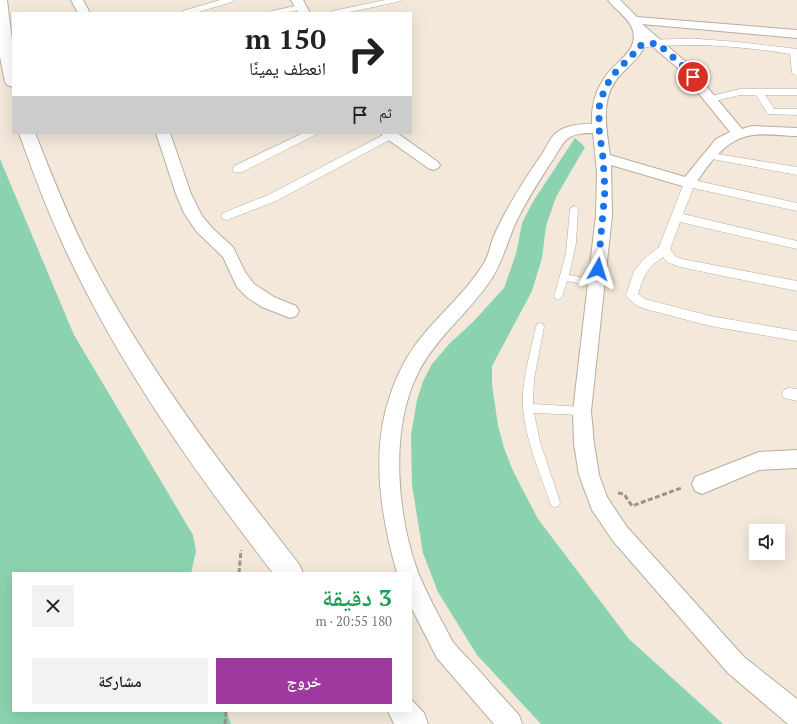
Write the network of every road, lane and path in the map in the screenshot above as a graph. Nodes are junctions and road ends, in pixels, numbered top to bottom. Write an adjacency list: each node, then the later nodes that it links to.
1 (0, 0): 17 (street)
2 (77, 0): 7 (street)
3 (229, 0): 8 (street)
4 (397, 0): 10 (street)
5 (614, 0): 11 (street)
6 (300, 7): 9 (street)
7 (83, 12)
8 (189, 12)
9 (279, 12)
10 (338, 12)
11 (635, 23): 12 (street); 13 (street); 14 (street)
12 (797, 34)
13 (657, 43): 14 (street); 15 (street); 20 (street)
14 (638, 46): 22 (street)
15 (796, 52): 16 (street)
16 (797, 72)
17 (12, 77)
18 (759, 92): 19 (street); 20 (street); 21 (street)
19 (797, 92)
20 (711, 99): 24 (street)
21 (797, 112)
22 (599, 129): 30 (street); 56 (street)
23 (797, 132): 24 (street)
24 (738, 133): 29 (street)
25 (27, 134): 55 (street)
26 (163, 134): 45 (street)
27 (309, 134): 32 (street)
28 (389, 134): 31 (street); 37 (street)
29 (711, 156): 33 (street); 34 (street)
30 (603, 158): 34 (street); 42 (street)
31 (433, 165)
32 (238, 168)
33 (797, 171)
34 (689, 183): 35 (street); 38 (street)
35 (797, 207)
36 (574, 209): 41 (lane)
37 (227, 216)
38 (678, 217): 39 (street); 40 (street)
39 (797, 245)
40 (664, 250): 43 (street); 47 (street)
41 (565, 277): 42 (lane); 44 (lane)
42 (596, 283): 49 (street)
43 (797, 286)
44 (558, 297)
45 (290, 311)
46 (540, 327): 48 (lane)
47 (797, 336)
48 (529, 408): 49 (lane); 53 (lane)
49 (582, 412): 60 (street)
50 (797, 459): 51 (street)
51 (702, 484)
52 (676, 489): 54 (path)
53 (555, 502)
54 (632, 506)
55 (289, 572)
56 (408, 572)
57 (412, 583): 63 (street)
58 (226, 712): 61 (path)
59 (404, 712): 62 (street)
60 (797, 715)
61 (225, 724)
62 (413, 724)
63 (510, 724)

